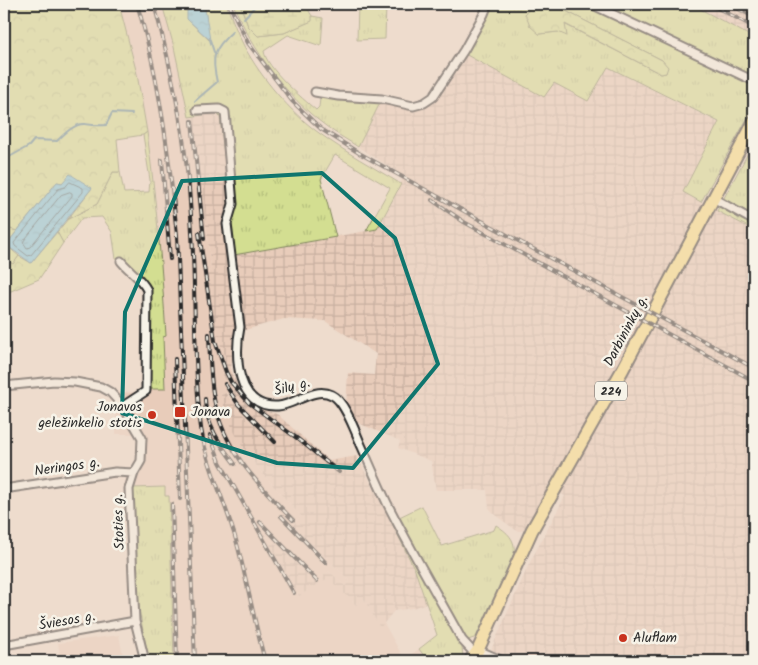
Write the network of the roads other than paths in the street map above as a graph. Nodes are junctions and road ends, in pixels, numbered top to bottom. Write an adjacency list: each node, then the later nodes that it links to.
1 (488, 4): 4 (street)
2 (591, 4): 3 (street)
3 (754, 81)
4 (315, 92)
5 (197, 110): 16 (street, Šilų g.)
6 (754, 122): 7 (main road, Darbininkų g. / 224)
7 (713, 198): 8 (street); 16 (main road, Darbininkų g. / 224)
8 (754, 221)
9 (121, 261): 11 (street)
10 (4, 386): 11 (street, Stoties g.)
11 (124, 406): 12 (street, Stoties g.)
12 (134, 473): 13 (street, Neringos g.); 14 (street, Stoties g.)
13 (4, 489)
14 (135, 621): 15 (street, Šviesos g.); 17 (street, Stoties g.)
15 (4, 645)
16 (474, 655): 18 (street)
17 (145, 661)
18 (503, 661)

